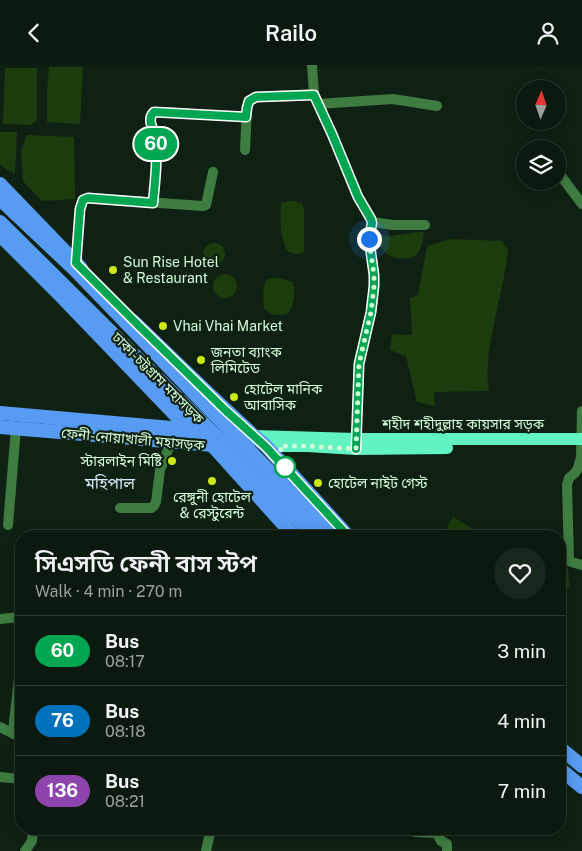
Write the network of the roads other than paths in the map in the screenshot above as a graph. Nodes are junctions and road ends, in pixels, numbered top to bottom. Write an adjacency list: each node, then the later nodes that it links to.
1 (312, 65): 2 (street)
2 (316, 99): 3 (street); 4 (street); 13 (street)
3 (437, 107)
4 (246, 117): 5 (street); 10 (street)
5 (245, 150)
6 (213, 172): 10 (street)
7 (566, 183): 11 (street)
8 (0, 184): 16 (highway)
9 (0, 199): 32 (highway, ঢাকা-চট্টগ্রাম মহাসড়ক, bridge)
10 (153, 203): 16 (street)
11 (582, 204)
12 (0, 222): 31 (highway, ঢাকা-চট্টগ্রাম মহাসড়ক, bridge)
13 (372, 222): 14 (street); 25 (street)
14 (425, 225)
15 (0, 235): 21 (highway)
16 (76, 263): 22 (highway)
17 (582, 411): 24 (street)
18 (0, 413): 21 (highway, ফেনী-নোয়াখালী মহাসড়ক)
19 (0, 427): 20 (highway, ফেনী-নোয়াখালী মহাসড়ক)
20 (16, 428): 23 (highway, ফেনী-নোয়াখালী মহাসড়ক); 29 (street)
21 (194, 430): 22 (highway, ফেনী-নোয়াখালী মহাসড়ক); 26 (highway)
22 (254, 436): 25 (main road, শহীদ শহীদুল্লাহ কায়সার সড়ক); 27 (highway)
23 (171, 442): 26 (highway, ফেনী-নোয়াখালী মহাসড়ক); 28 (street)
24 (582, 443): 25 (main road, শহীদ শহীদুল্লাহ কায়সার সড়ক); 34 (street)
25 (356, 444): 27 (main road, শহীদ শহীদুল্লাহ কায়সার সড়ক)
26 (212, 445): 27 (highway, ফেনী-নোয়াখালী মহাসড়ক); 30 (highway)
27 (266, 447): 33 (highway)
28 (120, 508)
29 (8, 525)
30 (289, 530)
31 (308, 530)
32 (326, 530)
33 (342, 530)
34 (582, 565)
35 (15, 618): 36 (street)
36 (0, 619)
37 (0, 727): 38 (street)
38 (15, 734)
39 (566, 754): 40 (highway)
40 (582, 766)
41 (566, 774): 44 (highway)
42 (0, 777): 43 (street)
43 (15, 778)
44 (582, 787)
45 (32, 835): 48 (street)
46 (210, 835): 49 (street)
47 (439, 835): 50 (street)
48 (24, 851)
49 (206, 851)
50 (447, 851)

